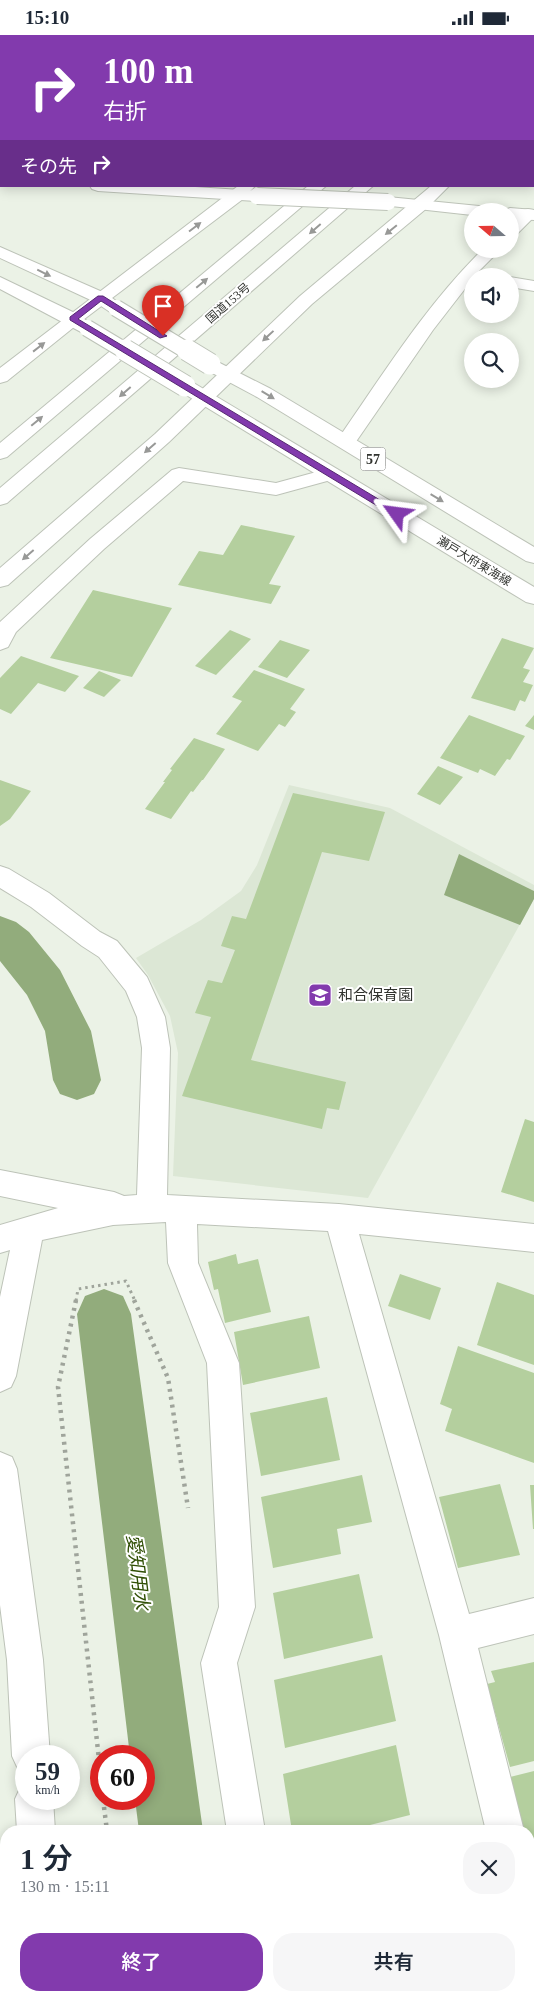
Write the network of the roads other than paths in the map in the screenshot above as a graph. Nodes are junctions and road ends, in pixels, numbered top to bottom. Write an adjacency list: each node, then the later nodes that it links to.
1 (123, 187): 5 (main road)
2 (317, 187): 23 (main road, one-way to 2)
3 (364, 187): 25 (main road, 国道153号, one-way to 25)
4 (440, 187): 6 (main road)
5 (247, 192): 6 (main road, bridge); 17 (main road, one-way to 5)
6 (421, 205): 7 (main road); 19 (main road, one-way to 19)
7 (464, 209)
8 (531, 214): 9 (main road)
9 (519, 224)
10 (0, 251): 17 (main road, 57, one-way to 17)
11 (485, 258): 12 (main road)
12 (477, 268)
13 (0, 282): 18 (main road, 瀬戸大府東海線 / 57)
14 (464, 283): 22 (main road)
15 (519, 284): 16 (main road)
16 (534, 286)
17 (101, 298): 18 (main road); 19 (main road, 57, bridge)
18 (80, 324): 20 (main road, one-way to 18); 21 (main road, 瀬戸大府東海線 / 57, bridge)
19 (228, 373): 21 (main road); 22 (main road, 57, one-way to 22)
20 (0, 377)
21 (203, 398): 24 (main road, 瀬戸大府東海線 / 57); 27 (main road, one-way to 27)
22 (346, 442): 26 (main road, 57, one-way to 26)
23 (0, 453)
24 (331, 474): 28 (main road, 瀬戸大府東海線 / 57); 29 (main road)
25 (0, 499)
26 (534, 555)
27 (0, 580)
28 (534, 597)
29 (0, 642)
30 (0, 876): 32 (main road)
31 (0, 1183): 32 (main road)
32 (153, 1209): 33 (main road); 34 (main road); 44 (main road)
33 (339, 1218): 35 (main road); 40 (main road)
34 (30, 1229): 36 (main road); 37 (main road)
35 (534, 1238)
36 (0, 1239)
37 (0, 1376)
38 (0, 1469): 41 (main road)
39 (534, 1616): 40 (main road)
40 (457, 1635): 45 (main road)
41 (30, 1745)
42 (35, 1810): 43 (main road)
43 (36, 1825)
44 (245, 1825)
45 (504, 1825)

